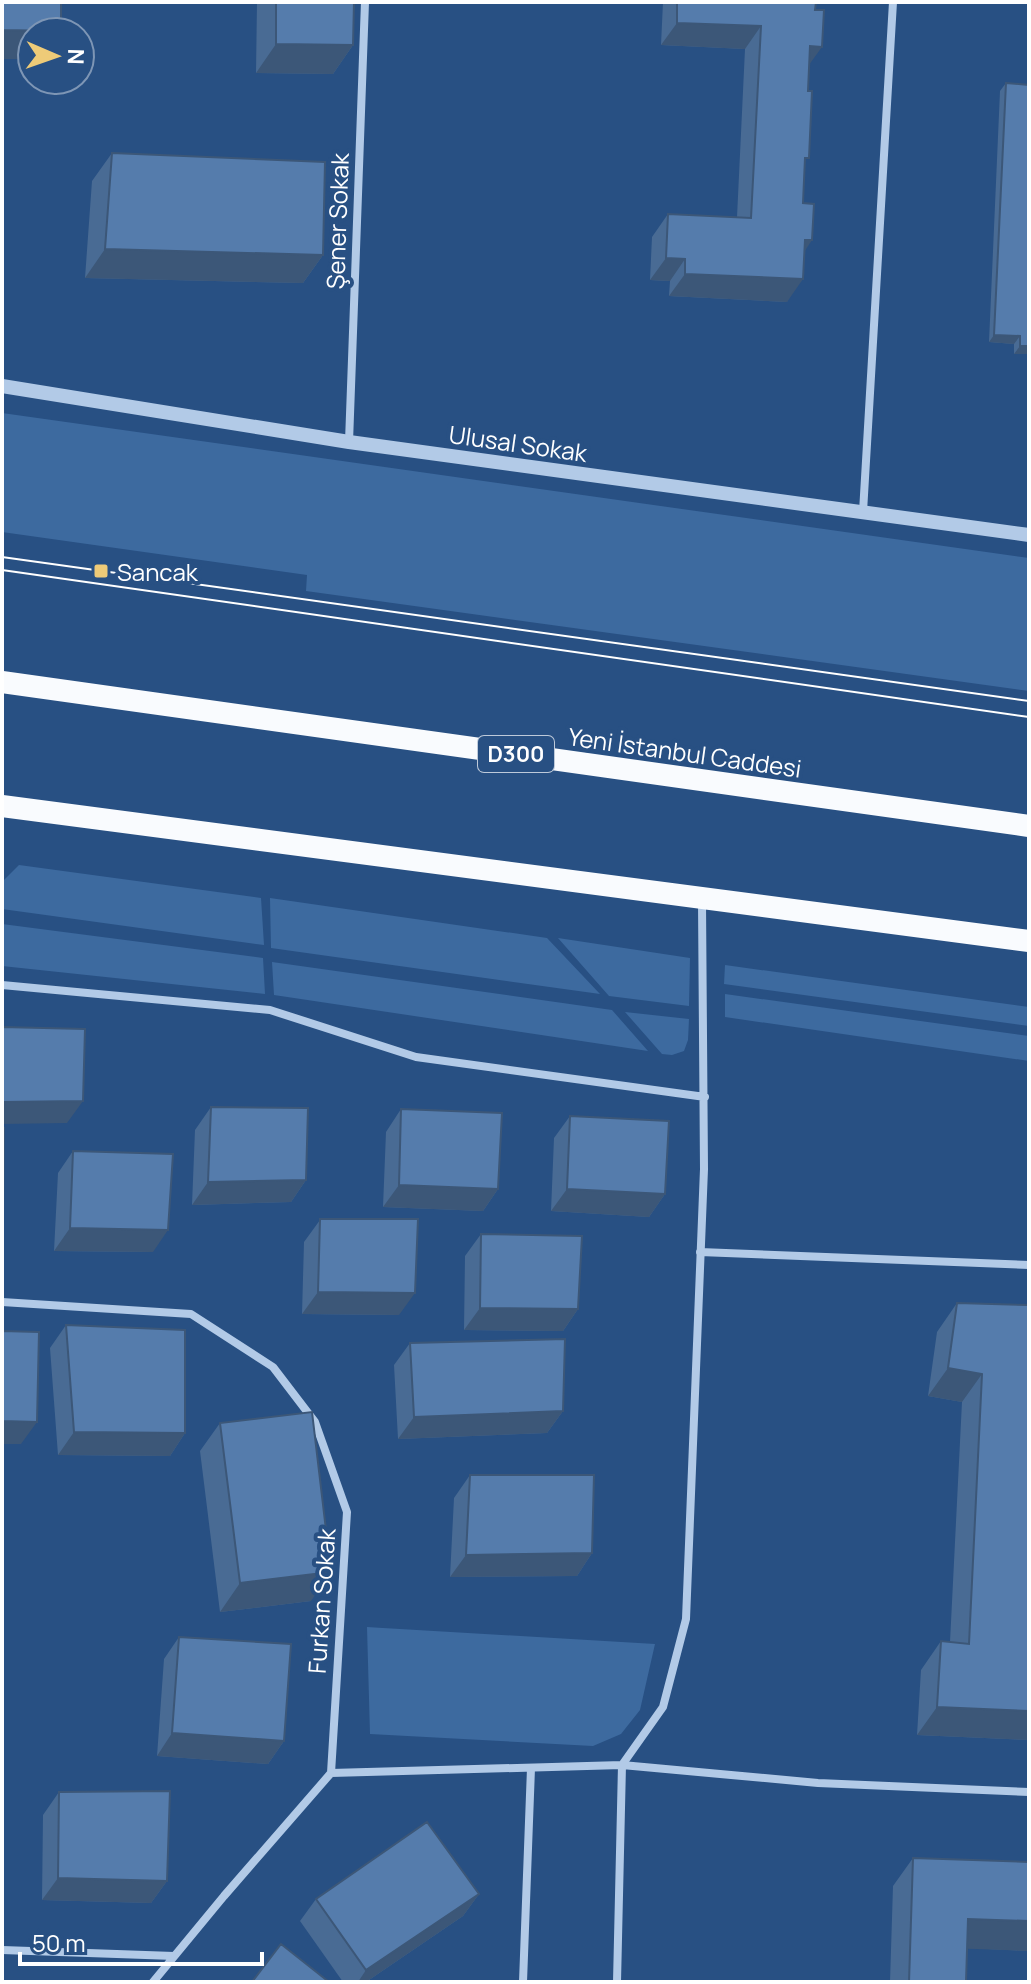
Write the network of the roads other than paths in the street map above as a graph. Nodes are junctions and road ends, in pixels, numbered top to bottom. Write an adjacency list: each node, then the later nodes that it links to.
1 (365, 2): 4 (street, Şener Sokak)
2 (893, 2): 5 (street)
3 (2, 386): 4 (street, Ulusal Sokak)
4 (349, 442): 5 (street, Ulusal Sokak)
5 (863, 512): 6 (street, Ulusal Sokak)
6 (1029, 535)
7 (2, 682): 9 (highway, Yeni İstanbul Caddesi / D300)
8 (2, 806): 10 (highway)
9 (1029, 826)
10 (702, 897): 11 (highway); 13 (street)
11 (1029, 941)
12 (2, 985): 13 (street)
13 (705, 1097): 14 (street)
14 (700, 1252): 15 (street); 17 (street)
15 (1029, 1265)
16 (2, 1302): 19 (street, Furkan Sokak)
17 (622, 1765): 18 (street); 20 (street); 25 (street)
18 (531, 1768): 19 (street); 24 (street)
19 (331, 1773): 22 (street)
20 (1029, 1792)
21 (2, 1950): 22 (street)
22 (174, 1956): 23 (street)
23 (153, 1982)
24 (523, 1982)
25 (617, 1982)

